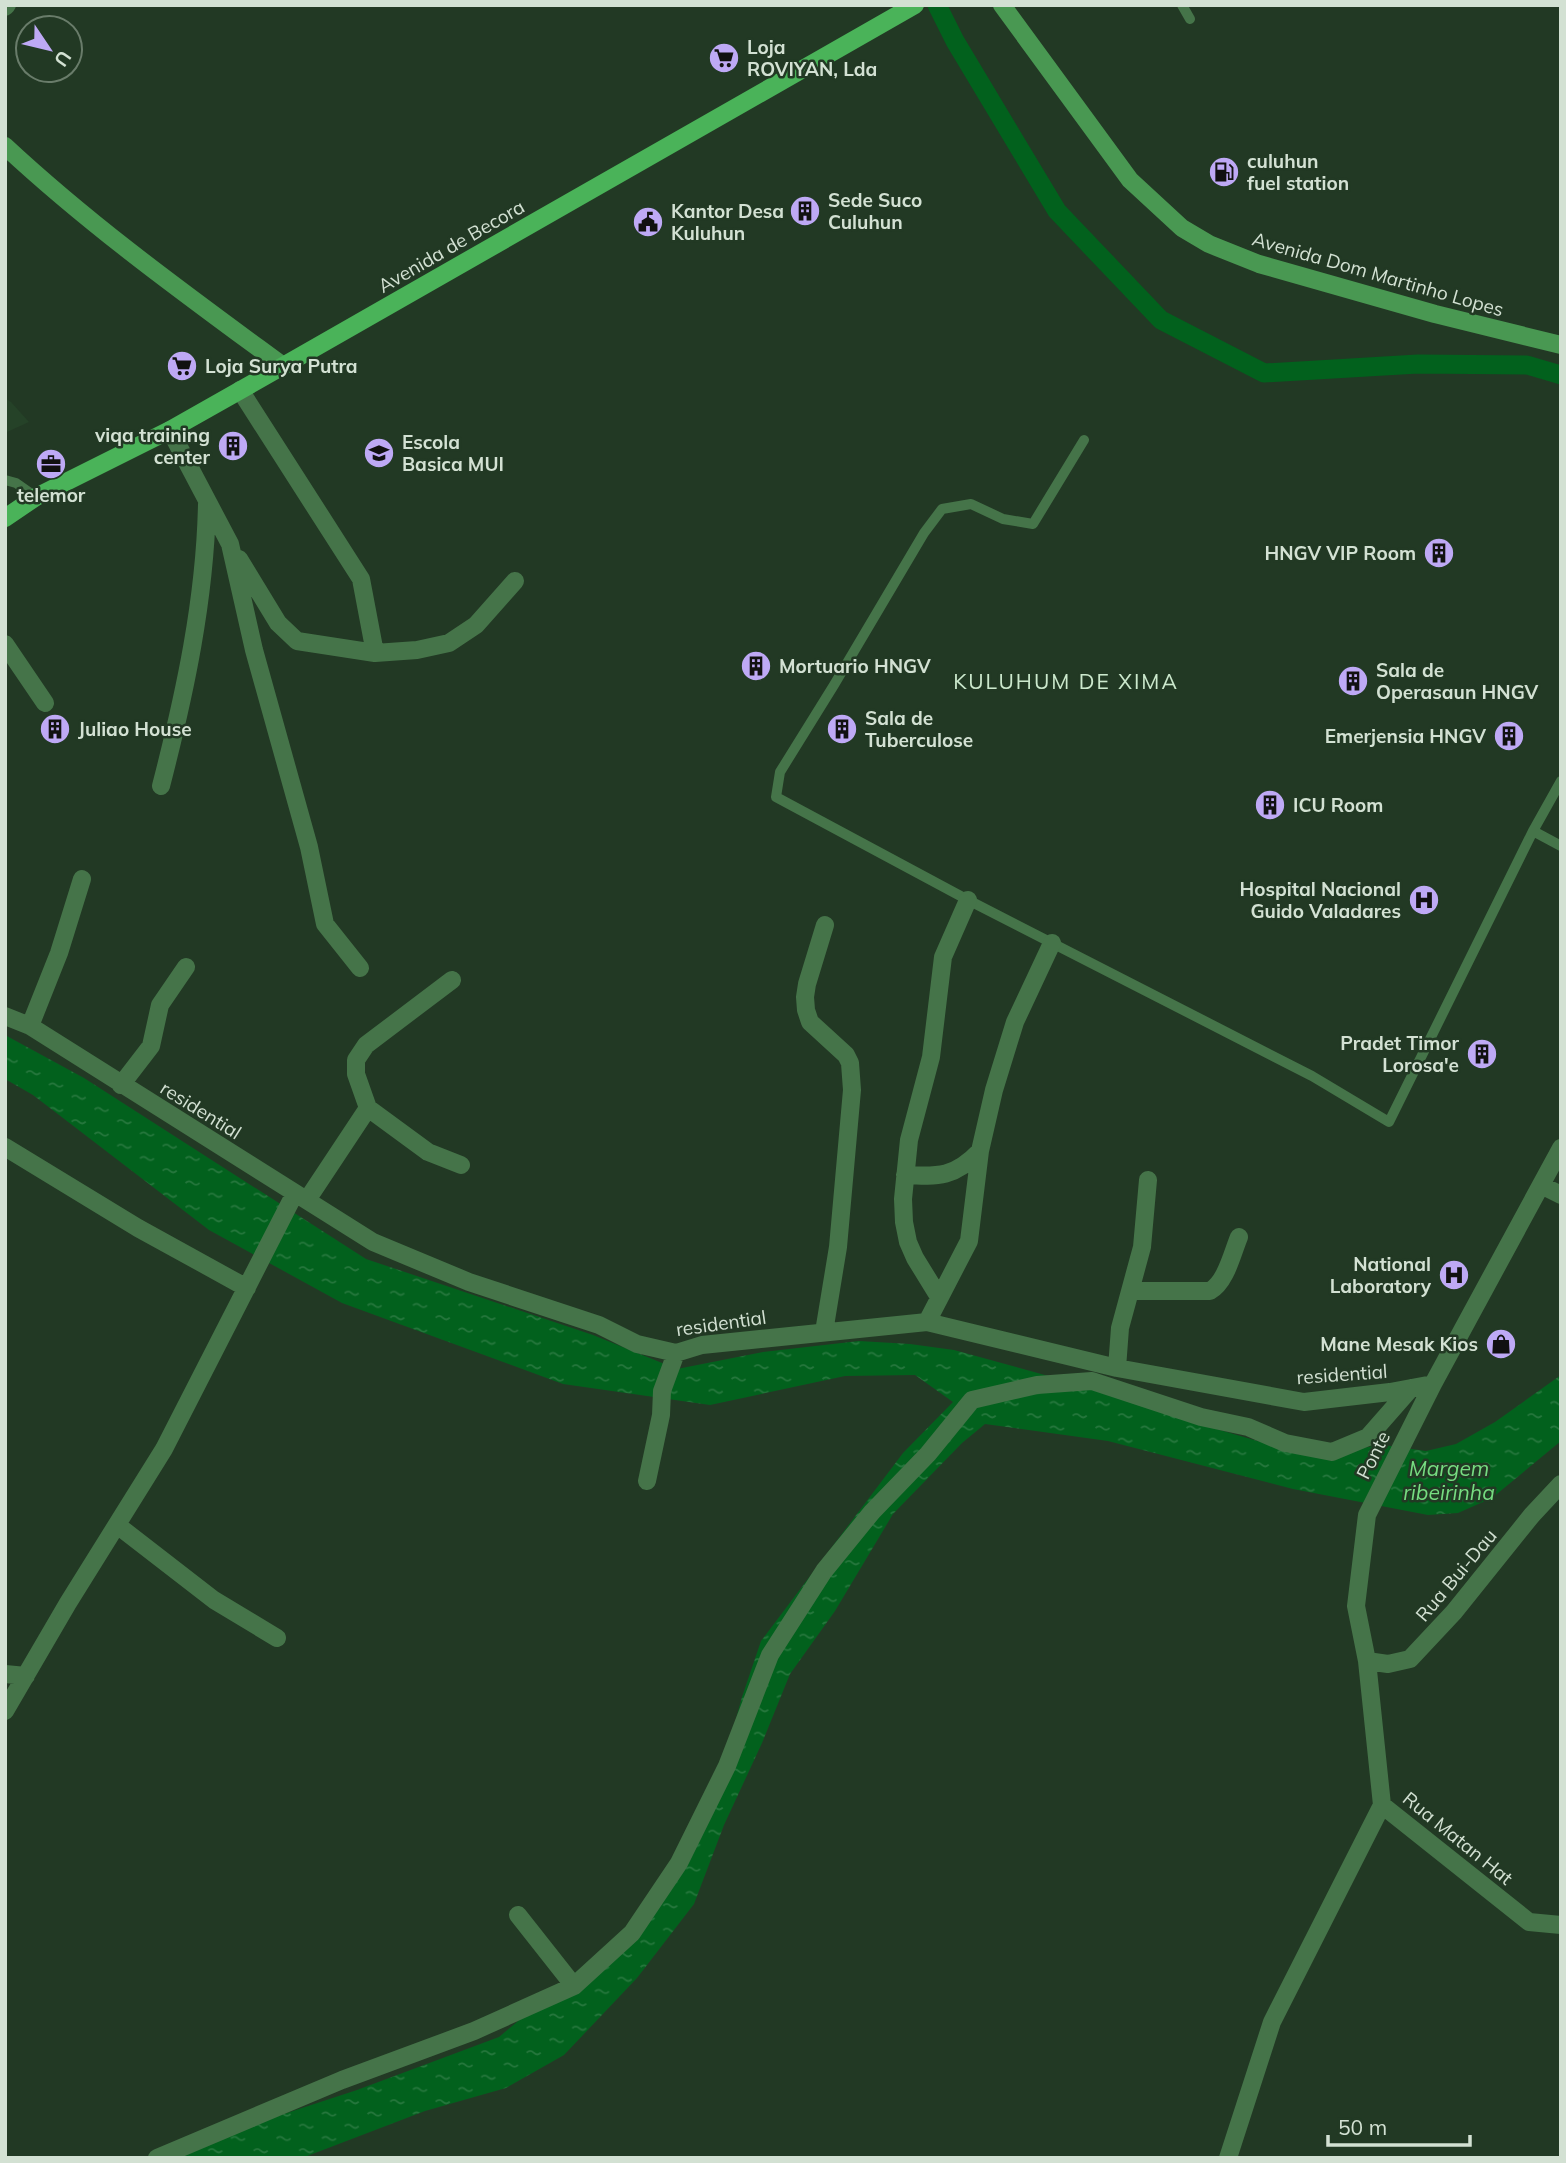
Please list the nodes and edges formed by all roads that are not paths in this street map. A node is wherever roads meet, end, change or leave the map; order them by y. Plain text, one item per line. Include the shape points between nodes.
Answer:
1 (1002, 5) edge
2 (1182, 5) edge
3 (913, 6) edge
4 (1190, 19) dead end
5 (5, 146) edge
6 (1561, 345) edge
7 (283, 366) junction
8 (240, 390) junction
9 (170, 430) junction
10 (1084, 440) dead end
11 (5, 480) edge
12 (36, 497) junction
13 (207, 500) junction
14 (5, 517) edge
15 (230, 544) junction
16 (515, 581) dead end
17 (5, 644) edge
18 (375, 653) junction
19 (45, 703) dead end
20 (1561, 781) edge
21 (161, 786) dead end
22 (1533, 831) junction
23 (1561, 846) edge
24 (82, 879) dead end
25 (968, 900) junction
26 (825, 925) dead end
27 (1052, 943) junction
28 (186, 967) dead end
29 (360, 968) dead end
30 (452, 980) dead end
31 (5, 1016) edge
32 (30, 1026) junction
33 (121, 1085) junction
34 (368, 1108) junction
35 (5, 1147) edge
36 (1561, 1149) edge
37 (980, 1152) junction
38 (461, 1165) dead end
39 (905, 1175) junction
40 (1148, 1180) dead end
41 (1541, 1185) junction
42 (1561, 1195) edge
43 (297, 1199) junction
44 (1239, 1237) dead end
45 (247, 1288) junction
46 (1131, 1290) junction
47 (939, 1297) junction
48 (927, 1322) junction
49 (824, 1332) junction
50 (676, 1353) junction
51 (1117, 1368) junction
52 (1433, 1384) junction
53 (1412, 1388) junction
54 (647, 1482) dead end
55 (1561, 1484) edge
56 (117, 1525) junction
57 (277, 1638) dead end
58 (1367, 1661) junction
59 (5, 1674) edge
60 (26, 1676) junction
61 (5, 1710) edge
62 (1382, 1805) junction
63 (518, 1914) dead end
64 (1561, 1925) edge
65 (574, 1986) junction
66 (157, 2158) edge
67 (1228, 2158) edge

1 - 6 main road, Avenida Dom Martinho Lopes via 1130,180 1182,228 1259,264
2 - 4 lane
3 - 7 main road, Avenida de Becora
5 - 7 main road via 140,261
7 - 8 main road, Avenida de Becora
8 - 9 main road, Avenida de Becora
8 - 18 street via 361,579
9 - 12 main road, Avenida de Becora
9 - 13 street
10 - 25 lane via 1033,524 1003,519 971,504 942,509 780,772 776,797
11 - 12 lane
12 - 14 main road, Avenida de Becora
13 - 15 street
13 - 21 street via 199,617
15 - 18 street via 278,623 297,641
15 - 29 street via 254,650 309,847 324,924
16 - 18 street via 476,625 449,643
17 - 19 street
20 - 22 lane
22 - 23 lane
22 - 27 lane via 1390,1122 1312,1076
24 - 32 street
25 - 27 lane
25 - 39 street via 943,957 931,1057 909,1140
26 - 49 street via 807,984 806,1010 810,1022 846,1055 852,1090 838,1247
27 - 37 street via 1015,1022
28 - 33 street via 160,1005 151,1046
30 - 34 street via 360,1052 356,1074
31 - 32 street, residential
32 - 33 street, residential
33 - 43 street, residential
34 - 38 street via 428,1152
34 - 43 street
35 - 45 street
36 - 41 street, Ponte
37 - 39 street via 951,1173
37 - 47 street via 969,1241
39 - 47 street via 908,1242
40 - 46 street via 1142,1247
41 - 42 street
41 - 52 street, Ponte
43 - 45 street
43 - 50 street, residential via 373,1242 444,1272 598,1325 637,1344
44 - 46 street via 1221,1281 1210,1292
45 - 56 street via 164,1449
46 - 51 street via 1120,1328
47 - 48 street
48 - 49 street, residential
48 - 51 street, residential
49 - 50 street, residential
50 - 54 street via 662,1391
51 - 53 street, residential via 1304,1402
52 - 53 street, residential
52 - 58 street, Ponte via 1367,1515 1356,1606
53 - 65 street via 1368,1437 1332,1452 1285,1444 1248,1427 1201,1417 1092,1381 1037,1385 972,1399 824,1571 770,1655 727,1766 679,1864 632,1933
55 - 58 street, Rua Bui-Dau via 1410,1658 1388,1664
56 - 57 street via 214,1600
56 - 60 street
58 - 62 street, Rua Matan Hat
59 - 60 street
60 - 61 street
62 - 64 street, Rua Matan Hat via 1529,1922
62 - 67 street via 1272,2022
63 - 65 street
65 - 66 street

